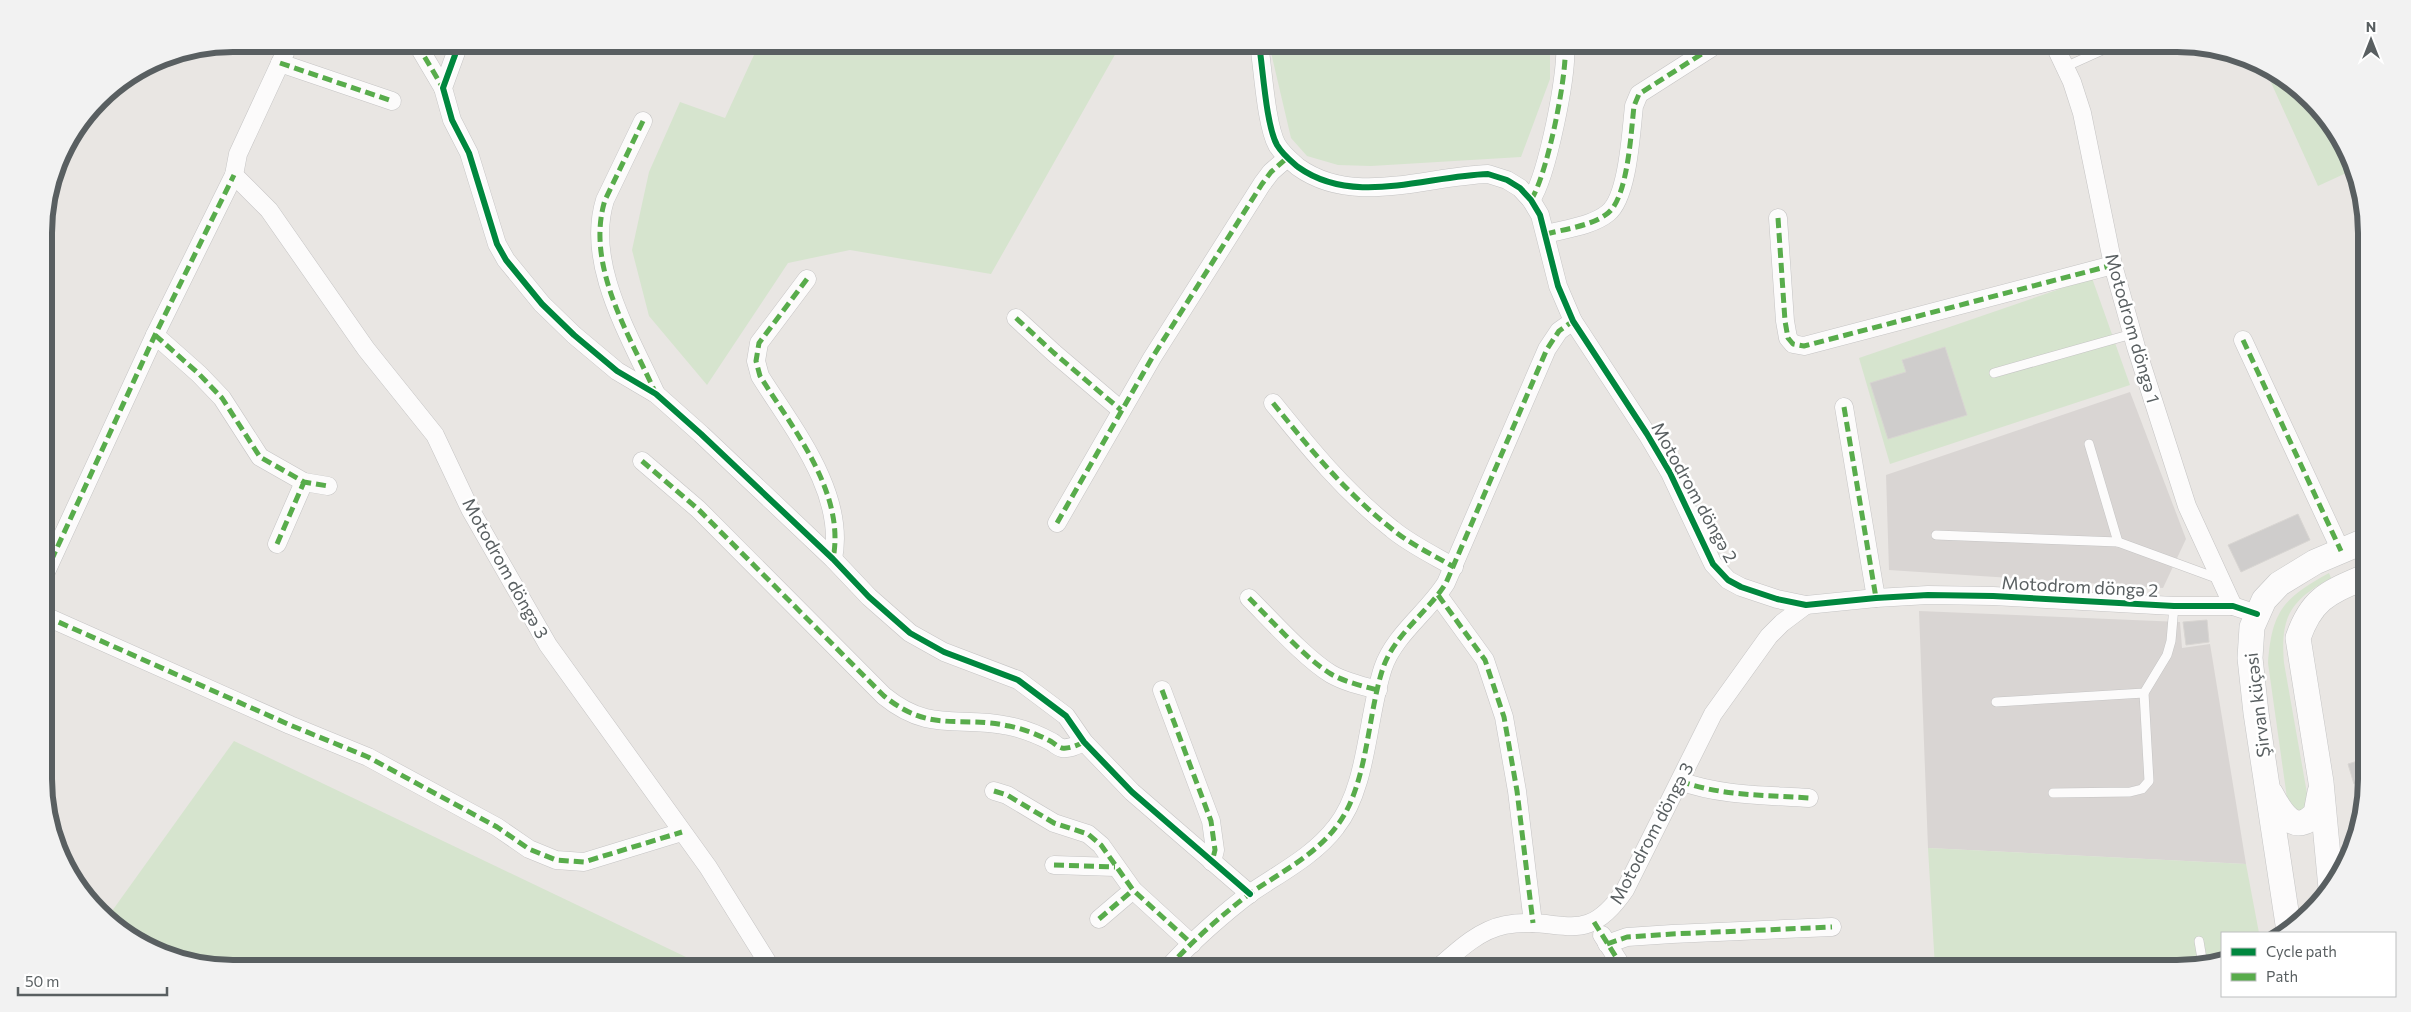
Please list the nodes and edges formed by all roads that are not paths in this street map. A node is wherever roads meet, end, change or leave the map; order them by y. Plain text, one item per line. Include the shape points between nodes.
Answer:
1 (285, 52) edge
2 (422, 52) edge
3 (456, 52) edge
4 (1260, 52) edge
5 (1565, 52) edge
6 (1704, 52) edge
7 (2058, 52) edge
8 (2098, 52) edge
9 (280, 63) junction
10 (2065, 67) junction
11 (443, 88) junction
12 (392, 101) dead end
13 (643, 121) dead end
14 (1287, 158) junction
15 (234, 175) junction
16 (1532, 200) junction
17 (1778, 218) dead end
18 (1546, 234) junction
19 (2113, 265) junction
20 (807, 279) dead end
21 (1016, 318) dead end
22 (1573, 321) junction
23 (2132, 334) junction
24 (155, 335) junction
25 (2243, 340) dead end
26 (1994, 373) dead end
27 (656, 394) junction
28 (1274, 403) dead end
29 (1844, 407) dead end
30 (1121, 410) junction
31 (2089, 444) dead end
32 (642, 461) dead end
33 (304, 482) junction
34 (328, 486) dead end
35 (1057, 523) dead end
36 (1936, 534) dead end
37 (2118, 542) junction
38 (276, 544) dead end
39 (2358, 544) edge
40 (2342, 551) junction
41 (52, 559) edge
42 (833, 559) junction
43 (1454, 567) junction
44 (2218, 579) junction
45 (2358, 580) edge
46 (1438, 596) junction
47 (1249, 598) dead end
48 (1876, 598) junction
49 (1806, 605) junction
50 (2174, 606) junction
51 (2233, 606) junction
52 (2257, 614) junction
53 (52, 619) edge
54 (1162, 690) dead end
55 (1378, 690) junction
56 (2144, 693) junction
57 (1996, 702) dead end
58 (1084, 742) junction
59 (1680, 781) junction
60 (2321, 782) junction
61 (2269, 790) junction
62 (994, 791) dead end
63 (2053, 793) dead end
64 (1809, 798) dead end
65 (682, 832) junction
66 (1212, 862) junction
67 (1054, 865) dead end
68 (1115, 867) junction
69 (2330, 876) edge
70 (1132, 890) junction
71 (1250, 894) junction
72 (1099, 919) dead end
73 (1594, 922) junction
74 (2288, 922) edge
75 (1533, 923) junction
76 (1832, 927) dead end
77 (2199, 941) dead end
78 (1192, 944) junction
79 (1607, 944) junction
80 (2202, 958) edge
81 (766, 960) edge
82 (1176, 960) edge
83 (1447, 960) edge
84 (1618, 960) edge

1 - 9 street
2 - 11 street
3 - 11 street
4 - 14 street, Motodrom döngə 2 via 1272,130
5 - 16 street via 1564,76 1541,183
6 - 18 street via 1639,94 1634,106 1620,192 1609,213 1596,220
7 - 10 street, Motodrom döngə 1
8 - 10 lane
9 - 12 street
9 - 15 street via 238,154
10 - 19 street, Motodrom döngə 1 via 2082,113
11 - 27 street via 497,244 506,260 542,304 574,335 616,371
13 - 27 street via 601,213 601,258 612,294
14 - 16 street, Motodrom döngə 2 via 1310,175 1360,188 1488,174 1507,180
14 - 30 street via 1262,184
15 - 24 street
15 - 65 street, Motodrom döngə 3 via 269,210 360,341 435,435 470,509 548,645
16 - 18 street, Motodrom döngə 2
17 - 19 street via 1788,338 1793,344 1804,346
18 - 22 street, Motodrom döngə 2 via 1558,286
19 - 23 street, Motodrom döngə 1
20 - 42 street via 759,343 756,361 760,376 820,475 835,522
21 - 30 street
22 - 43 street via 1559,331 1547,349
22 - 49 street, Motodrom döngə 2 via 1670,473 1719,571 1741,587
23 - 26 lane
23 - 44 street, Motodrom döngə 1 via 2187,506
24 - 33 street via 222,398 260,457
24 - 41 street
25 - 40 street
27 - 42 street
28 - 43 street via 1345,488 1393,530
29 - 48 street
30 - 35 street
31 - 37 lane
32 - 58 street via 704,515 896,706 914,716 941,722 1007,725 1060,748 1071,748
33 - 34 street
33 - 38 street
36 - 37 lane
37 - 44 lane
39 - 40 main road, Şirvan küçəsi
40 - 52 main road, Şirvan küçəsi via 2296,572 2279,584 2264,600
42 - 58 street via 869,597 910,632 944,652 1018,680 1066,716
43 - 46 street
44 - 51 street, Motodrom döngə 1
45 - 60 main road via 2318,601 2305,619 2298,638
46 - 55 street via 1394,646 1383,667
46 - 75 street via 1485,660 1504,717
47 - 55 street via 1330,674
48 - 49 street, Motodrom döngə 2
48 - 50 street, Motodrom döngə 2 via 1993,596
49 - 59 street, Motodrom döngə 3 via 1769,636 1713,714
50 - 51 street, Motodrom döngə 2
50 - 56 lane via 2167,655
51 - 52 street, Motodrom döngə 2
52 - 61 main road, Şirvan küçəsi via 2252,627 2250,658
53 - 65 street via 368,757 529,849 556,860 584,862
54 - 66 street via 1211,821 1215,850
55 - 71 street via 1358,780 1337,826 1312,850
56 - 57 lane
56 - 63 lane via 2149,782 2142,789 2130,792
58 - 66 street via 1132,792
59 - 64 street via 1720,792
59 - 73 street, Motodrom döngə 3 via 1625,890 1613,908
60 - 61 main road via 2316,813 2304,822 2287,819
60 - 69 main road
61 - 74 main road, Şirvan küçəsi
62 - 68 street via 1007,795 1054,824 1088,834 1101,845
65 - 81 street, Motodrom döngə 3 via 708,866
66 - 71 street
67 - 68 street
68 - 70 street
70 - 72 street
70 - 78 street
71 - 78 street
73 - 75 street, Motodrom döngə 3 via 1571,927
73 - 79 street
75 - 83 street, Motodrom döngə 3 via 1490,930
76 - 79 street via 1663,934 1627,937
77 - 80 lane
78 - 82 street
79 - 84 street

